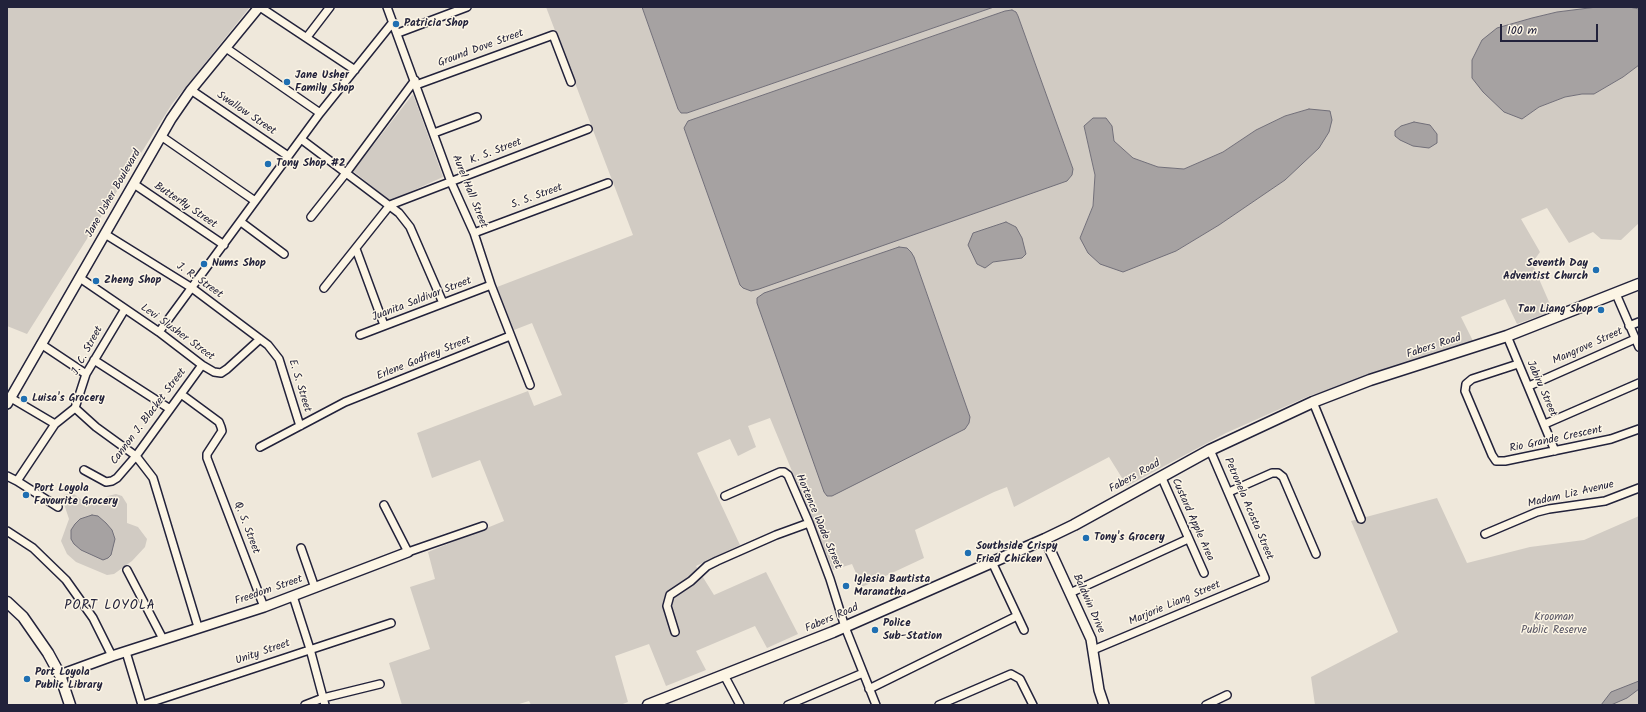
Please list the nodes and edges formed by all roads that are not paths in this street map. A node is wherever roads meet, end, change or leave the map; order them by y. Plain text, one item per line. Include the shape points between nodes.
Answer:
1 (260, 7) edge
2 (330, 7) edge
3 (387, 7) edge
4 (467, 7) edge
5 (393, 22) junction
6 (398, 33) junction
7 (307, 38) junction
8 (226, 48) junction
9 (355, 70) junction
10 (416, 82) junction
11 (571, 82) dead end
12 (191, 90) junction
13 (320, 113) junction
14 (477, 117) dead end
15 (588, 129) dead end
16 (434, 133) junction
17 (161, 136) junction
18 (301, 139) junction
19 (288, 156) junction
20 (346, 173) junction
21 (451, 182) junction
22 (608, 183) dead end
23 (134, 184) junction
24 (255, 201) junction
25 (390, 206) junction
26 (311, 217) dead end
27 (241, 222) junction
28 (474, 233) junction
29 (105, 234) junction
30 (224, 245) junction
31 (356, 249) junction
32 (284, 254) dead end
33 (80, 278) junction
34 (1639, 284) edge
35 (492, 285) junction
36 (192, 288) junction
37 (324, 288) dead end
38 (1616, 294) junction
39 (443, 303) junction
40 (124, 309) junction
41 (1639, 322) edge
42 (384, 325) junction
43 (1630, 326) junction
44 (159, 332) junction
45 (360, 335) dead end
46 (510, 336) junction
47 (1507, 336) junction
48 (260, 339) junction
49 (1635, 339) junction
50 (41, 344) junction
51 (1639, 348) edge
52 (275, 354) joint
53 (94, 360) junction
54 (1518, 364) junction
55 (202, 365) junction
56 (86, 374) junction
57 (1639, 383) edge
58 (530, 385) dead end
59 (1528, 386) junction
60 (181, 394) junction
61 (9, 401) edge
62 (1313, 402) junction
63 (75, 408) junction
64 (170, 409) junction
65 (55, 424) junction
66 (1545, 424) junction
67 (300, 426) junction
68 (1639, 429) edge
69 (260, 447) dead end
70 (1210, 450) junction
71 (1555, 451) junction
72 (136, 456) junction
73 (84, 470) dead end
74 (7, 476) edge
75 (1161, 476) junction
76 (17, 480) junction
77 (1639, 488) edge
78 (1229, 492) junction
79 (725, 496) dead end
80 (384, 505) dead end
81 (58, 507) dead end
82 (1361, 520) dead end
83 (809, 523) junction
84 (483, 526) dead end
85 (7, 531) edge
86 (1485, 534) dead end
87 (1045, 539) junction
88 (1188, 539) junction
89 (301, 548) dead end
90 (408, 552) junction
91 (1316, 554) dead end
92 (992, 562) junction
93 (126, 570) dead end
94 (1204, 573) dead end
95 (1266, 578) joint
96 (315, 588) junction
97 (1070, 593) junction
98 (292, 596) junction
99 (7, 602) edge
100 (264, 607) junction
101 (1017, 616) junction
102 (391, 623) dead end
103 (845, 627) junction
104 (198, 628) junction
105 (1024, 630) dead end
106 (675, 632) dead end
107 (163, 639) junction
108 (310, 649) junction
109 (1094, 650) junction
110 (126, 652) junction
111 (112, 656) junction
112 (863, 672) junction
113 (60, 675) junction
114 (724, 675) junction
115 (380, 684) dead end
116 (869, 688) junction
117 (1227, 695) dead end
118 (324, 702) edge
119 (70, 705) edge
120 (143, 705) edge
121 (305, 705) edge
122 (648, 705) edge
123 (740, 705) edge
124 (788, 705) edge
125 (876, 705) edge
126 (939, 705) edge
127 (1033, 705) edge
128 (1104, 705) edge
129 (1206, 705) edge

1 - 7 street
1 - 8 street, Jane Usher Boulevard
2 - 7 street
3 - 5 street, Aurel Hall Street
4 - 6 street
5 - 6 street, Aurel Hall Street
5 - 9 street
6 - 10 street, Aurel Hall Street
7 - 9 street
8 - 12 street, Jane Usher Boulevard
8 - 13 street
9 - 13 street
10 - 11 street, Ground Dove Street via 553,34
10 - 16 street, Aurel Hall Street
10 - 20 street
12 - 17 street, Jane Usher Boulevard
12 - 19 street, Swallow Street
13 - 18 street
14 - 16 street
15 - 21 street, K. S. Street
16 - 21 street, Aurel Hall Street
17 - 23 street, Jane Usher Boulevard
17 - 24 street
18 - 19 street
18 - 20 street
19 - 24 street
20 - 25 street
20 - 26 street
21 - 25 street, K. S. Street
21 - 28 street, Aurel Hall Street
22 - 28 street, S. S. Street
23 - 29 street, Jane Usher Boulevard
23 - 30 street, Butterfly Street
24 - 27 street
25 - 31 street
25 - 39 street via 400,213 410,227
27 - 30 street
27 - 32 street
28 - 35 street, Aurel Hall Street
29 - 33 street, Jane Usher Boulevard
29 - 36 street, J. R. Street
30 - 36 street
31 - 37 street
31 - 42 street
33 - 40 street, Levi Slusher Street
33 - 50 street, Jane Usher Boulevard
34 - 38 main road, Fabers Road
35 - 39 street, Juanita Saldivar Street
35 - 46 street, Aurel Hall Street
36 - 44 street
36 - 48 street, J. R. Street
38 - 43 street
38 - 47 main road, Fabers Road
39 - 42 street, Juanita Saldivar Street
40 - 44 street, Levi Slusher Street
40 - 53 street, J. C. Street
41 - 43 street
42 - 45 street, Juanita Saldivar Street
43 - 49 street
44 - 55 street, Levi Slusher Street
46 - 58 street, Aurel Hall Street
46 - 67 street, Erlene Godfrey Street via 345,402
47 - 54 street, Jabiru Street
47 - 62 main road, Fabers Road via 1370,380
48 - 52 street, J. R. Street
48 - 55 street, Levi Slusher Street via 221,373
49 - 51 street
49 - 59 street, Mangrove Street
50 - 56 street
50 - 61 street, Jane Usher Boulevard
52 - 67 street, E. S. Street
53 - 56 street, J. C. Street
53 - 64 street
54 - 59 street, Jabiru Street
54 - 71 street, Rio Grande Crescent via 1472,379 1466,384 1465,391 1492,455 1500,462
55 - 60 street, Cannon J. Blacket Street
56 - 63 street, J. C. Street
57 - 66 street
59 - 66 street, Jabiru Street
60 - 64 street, Cannon J. Blacket Street
60 - 100 street, Q. S. Street via 219,422 222,431 207,458
61 - 65 street
62 - 70 main road, Fabers Road
62 - 82 street
63 - 65 street
63 - 72 street
64 - 72 street, Cannon J. Blacket Street
65 - 76 street
66 - 71 street, Jabiru Street
67 - 69 street, Erlene Godfrey Street
68 - 71 street, Rio Grande Crescent via 1611,439
70 - 75 main road, Fabers Road
70 - 78 street, Petronela Acosta Street
72 - 73 street, Cannon J. Blacket Street via 112,482 106,482
72 - 104 street via 154,478
74 - 76 street
75 - 87 main road, Fabers Road
75 - 88 street, Custard Apple Area
76 - 81 street
77 - 86 street, Madam Liz Avenue via 1605,501 1537,512
78 - 91 street via 1272,473 1278,473 1283,477
78 - 95 street, Petronela Acosta Street
79 - 83 street, Hortence Wade Street via 784,472 790,479
80 - 90 street
83 - 103 street, Hortence Wade Street
83 - 106 street via 712,563 691,581 670,594 667,606
84 - 90 street, Freedom Street
85 - 111 street via 44,558 71,586 93,618
87 - 92 main road, Fabers Road
87 - 97 street, Baldwin Drive
88 - 94 street, Custard Apple Area
88 - 97 street
89 - 96 street
90 - 96 street, Freedom Street
92 - 101 street
92 - 103 main road, Fabers Road
93 - 107 street
95 - 109 street, Marjorie Liang Street
96 - 98 street, Freedom Street
97 - 109 street, Baldwin Drive
98 - 100 street, Freedom Street
98 - 108 street
99 - 113 main road via 35,633
100 - 104 street, Freedom Street
101 - 105 street
101 - 116 street
102 - 108 street, Unity Street
103 - 112 street, Hortence Wade Street
103 - 114 main road, Fabers Road
104 - 107 street, Freedom Street
107 - 110 street, Freedom Street
108 - 118 street
108 - 120 street, Unity Street
109 - 128 street, Baldwin Drive via 1099,690
110 - 111 street, Freedom Street
110 - 120 street
111 - 113 street, Freedom Street
112 - 116 street, Hortence Wade Street
112 - 124 street
113 - 119 main road
114 - 122 main road, Fabers Road
114 - 123 street
115 - 118 street
116 - 125 street, Hortence Wade Street
117 - 129 street
118 - 121 street
126 - 127 street via 1011,674 1020,679

